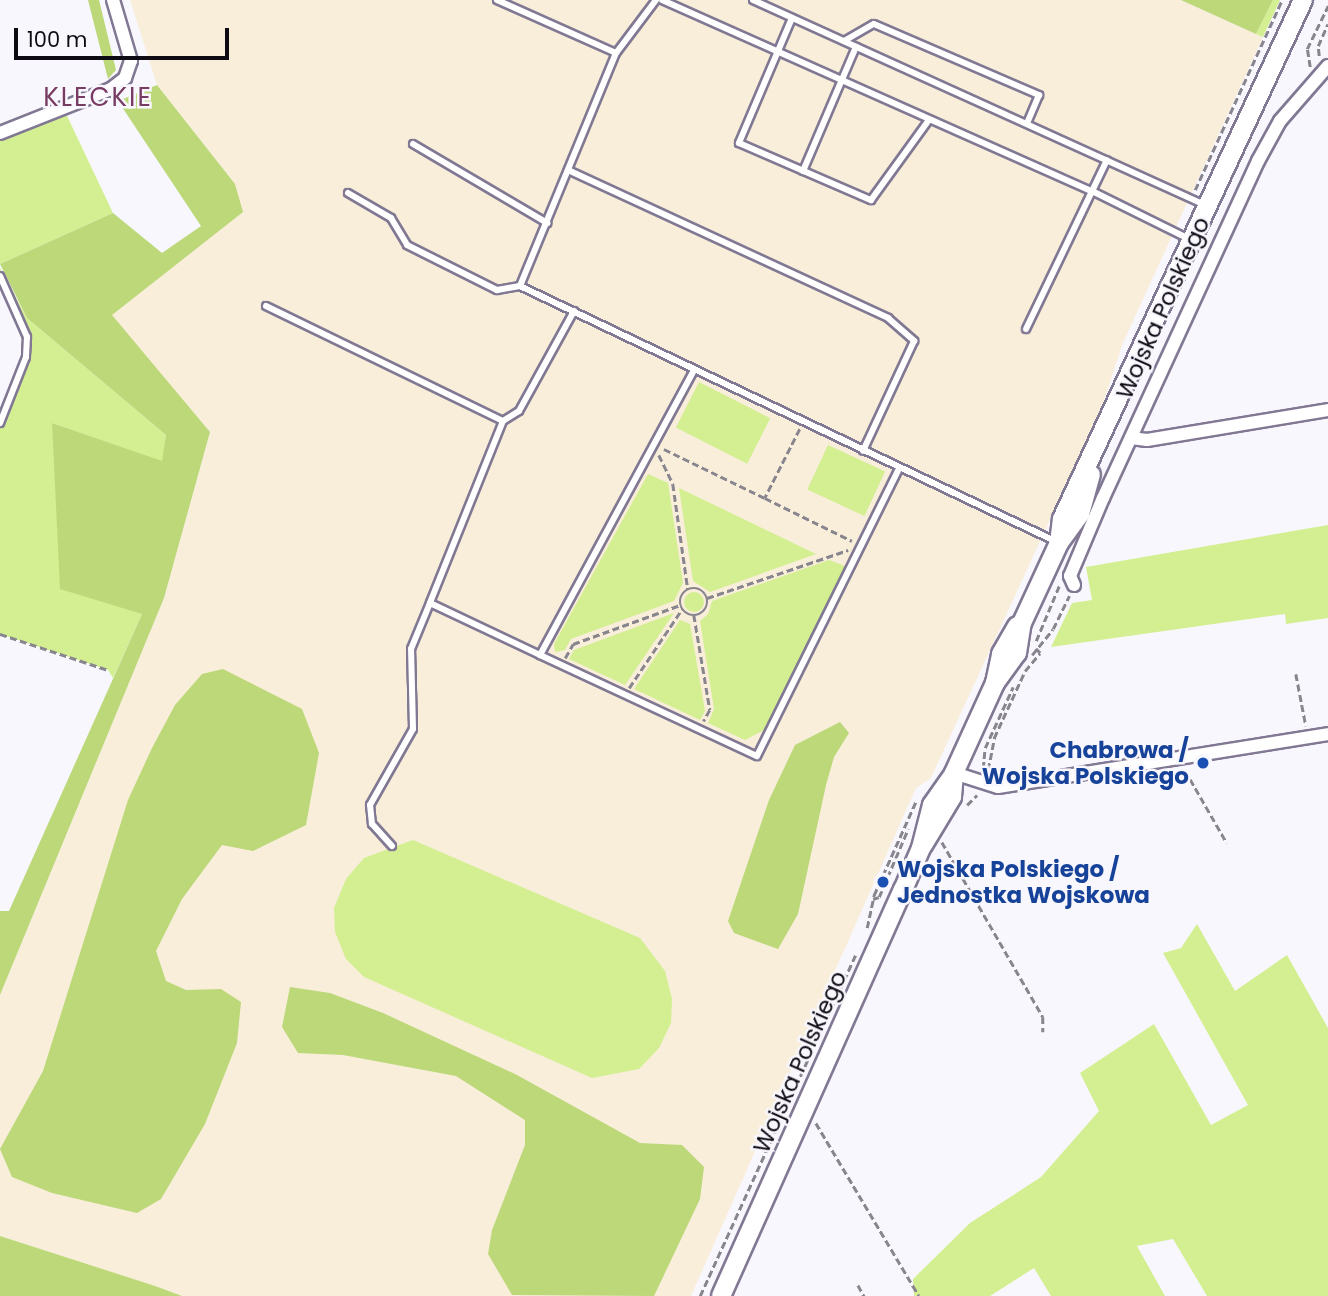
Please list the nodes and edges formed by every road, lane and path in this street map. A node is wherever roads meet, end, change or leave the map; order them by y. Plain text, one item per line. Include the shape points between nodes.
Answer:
1 (113, 0) edge
2 (497, 0) edge
3 (656, 0) edge
4 (662, 0) edge
5 (753, 0) edge
6 (1303, 0) edge
7 (1328, 6) edge
8 (792, 18) junction
9 (1328, 24) edge
10 (844, 41) junction
11 (856, 47) junction
12 (777, 52) junction
13 (617, 53) junction
14 (1325, 63) edge
15 (1317, 76) junction
16 (841, 81) junction
17 (929, 120) junction
18 (1027, 124) junction
19 (0, 133) edge
20 (413, 144) dead end
21 (1107, 160) junction
22 (568, 170) junction
23 (803, 171) junction
24 (1092, 191) junction
25 (348, 193) dead end
26 (1209, 206) junction
27 (547, 223) junction
28 (1193, 240) junction
29 (0, 276) edge
30 (520, 286) junction
31 (266, 306) dead end
32 (574, 311) junction
33 (1026, 329) dead end
34 (694, 370) junction
35 (1328, 410) edge
36 (503, 421) junction
37 (804, 422) junction
38 (0, 423) edge
39 (1131, 438) junction
40 (654, 444) junction
41 (863, 451) junction
42 (899, 469) junction
43 (765, 498) junction
44 (1059, 543) junction
45 (861, 546) junction
46 (1074, 585) dead end
47 (688, 589) junction
48 (707, 598) junction
49 (430, 603) junction
50 (681, 607) junction
51 (694, 615) junction
52 (0, 634) edge
53 (540, 655) junction
54 (561, 665) junction
55 (108, 670) dead end
56 (1296, 674) dead end
57 (626, 695) junction
58 (700, 729) junction
59 (1328, 734) edge
60 (1308, 737) junction
61 (1178, 758) junction
62 (954, 773) junction
63 (923, 799) dead end
64 (941, 839) dead end
65 (1227, 843) dead end
66 (392, 846) dead end
67 (862, 938) dead end
68 (857, 950) dead end
69 (1043, 1032) dead end
70 (804, 1112) junction
71 (858, 1285) dead end
72 (700, 1296) edge
73 (720, 1296) edge
74 (864, 1296) edge
75 (919, 1296) edge

1 - 19 street via 131,61 125,78 111,89
2 - 13 lane
3 - 13 lane
4 - 12 lane
5 - 8 lane
6 - 26 main road, Wojska Polskiego
7 - 15 path via 1306,56
8 - 10 lane
8 - 12 lane
9 - 14 path via 1318,46
10 - 11 lane
10 - 18 lane via 874,24 1039,95
11 - 16 lane
11 - 18 lane
12 - 16 lane
12 - 23 lane via 738,143
13 - 22 lane
14 - 15 street, Wojska Polskiego
15 - 39 street, Wojska Polskiego via 1270,136
16 - 17 lane
16 - 23 lane
17 - 23 lane via 871,200
17 - 24 lane
18 - 21 lane
20 - 27 lane
21 - 24 lane
21 - 26 lane
22 - 27 lane
22 - 41 lane via 888,318 914,341
24 - 28 lane
24 - 33 lane
25 - 30 lane via 391,218 407,245 497,290
26 - 28 main road, Wojska Polskiego
27 - 30 lane
28 - 44 main road, Wojska Polskiego via 1062,519
29 - 38 lane via 27,337 26,357
30 - 32 lane
31 - 36 lane
32 - 34 lane
32 - 36 lane via 519,411
34 - 37 lane
34 - 40 lane
35 - 39 street via 1147,440
36 - 49 lane
37 - 41 lane
37 - 43 path
39 - 46 street, Wojska Polskiego via 1070,576
40 - 43 path
40 - 47 path via 673,484
40 - 53 lane
41 - 42 lane
42 - 44 lane
42 - 45 lane
43 - 45 path
44 - 62 main road, Wojska Polskiego via 1001,654 995,683
45 - 48 path
45 - 58 lane via 757,756
47 - 48 path via 700,589
47 - 50 path
48 - 51 path via 706,608
49 - 53 lane
49 - 66 lane via 411,649 413,729 370,805 372,824
50 - 51 path
50 - 54 path via 573,644
50 - 57 path
51 - 58 path via 710,710
52 - 55 path
53 - 54 lane
54 - 57 lane
56 - 60 path
57 - 58 lane
59 - 60 street
60 - 61 street
61 - 62 street via 998,787
61 - 65 path
62 - 70 main road, Wojska Polskiego via 932,805 921,848
63 - 67 path via 879,897 873,899
64 - 69 path via 1043,1017
68 - 72 path
70 - 73 main road, Wojska Polskiego
70 - 75 path via 814,1119
71 - 74 path

